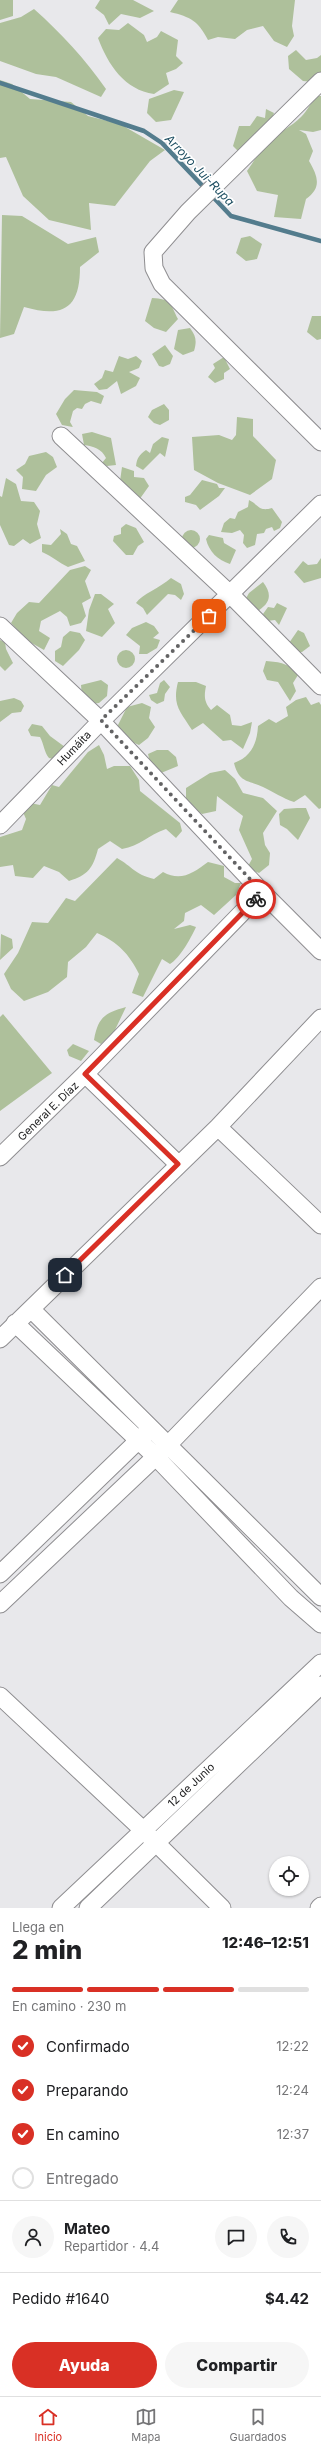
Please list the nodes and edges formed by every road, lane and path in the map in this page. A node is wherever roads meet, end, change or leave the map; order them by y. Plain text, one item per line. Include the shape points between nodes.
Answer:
1 (321, 81) edge
2 (61, 436) dead end
3 (321, 442) edge
4 (321, 504) edge
5 (231, 595) junction
6 (0, 626) edge
7 (321, 686) edge
8 (101, 720) junction
9 (0, 825) edge
10 (262, 892) junction
11 (321, 951) edge
12 (321, 1018) edge
13 (85, 1074) junction
14 (218, 1127) junction
15 (0, 1157) edge
16 (178, 1164) junction
17 (321, 1225) edge
18 (321, 1287) edge
19 (31, 1309) junction
20 (15, 1323) junction
21 (0, 1339) edge
22 (144, 1434) junction
23 (162, 1451) junction
24 (0, 1574) edge
25 (321, 1597) edge
26 (0, 1604) edge
27 (321, 1624) edge
28 (321, 1663) edge
29 (321, 1685) edge
30 (0, 1696) edge
31 (143, 1830) junction
32 (156, 1844) junction
33 (61, 1908) edge
34 (88, 1908) edge
35 (222, 1908) edge

1 - 3 street via 188,212 153,252 154,268 162,284
2 - 5 street
4 - 5 street, Humáita
5 - 7 street
5 - 8 street, Humáita
6 - 8 street
8 - 9 street, Humáita
8 - 10 street
10 - 11 street
10 - 13 street, General E. Díaz
12 - 14 street
13 - 15 street, General E. Díaz
13 - 16 street
14 - 16 street
14 - 17 street
16 - 19 street
18 - 23 street
19 - 20 street
19 - 22 street
20 - 21 street
20 - 22 street
22 - 23 street
22 - 24 street
23 - 25 street
23 - 26 street
23 - 27 street via 291,1598
28 - 31 street, 12 de Junio
29 - 32 street, 12 de Junio
30 - 31 street
31 - 32 street
31 - 33 street, 12 de Junio
32 - 34 street, 12 de Junio
32 - 35 street

